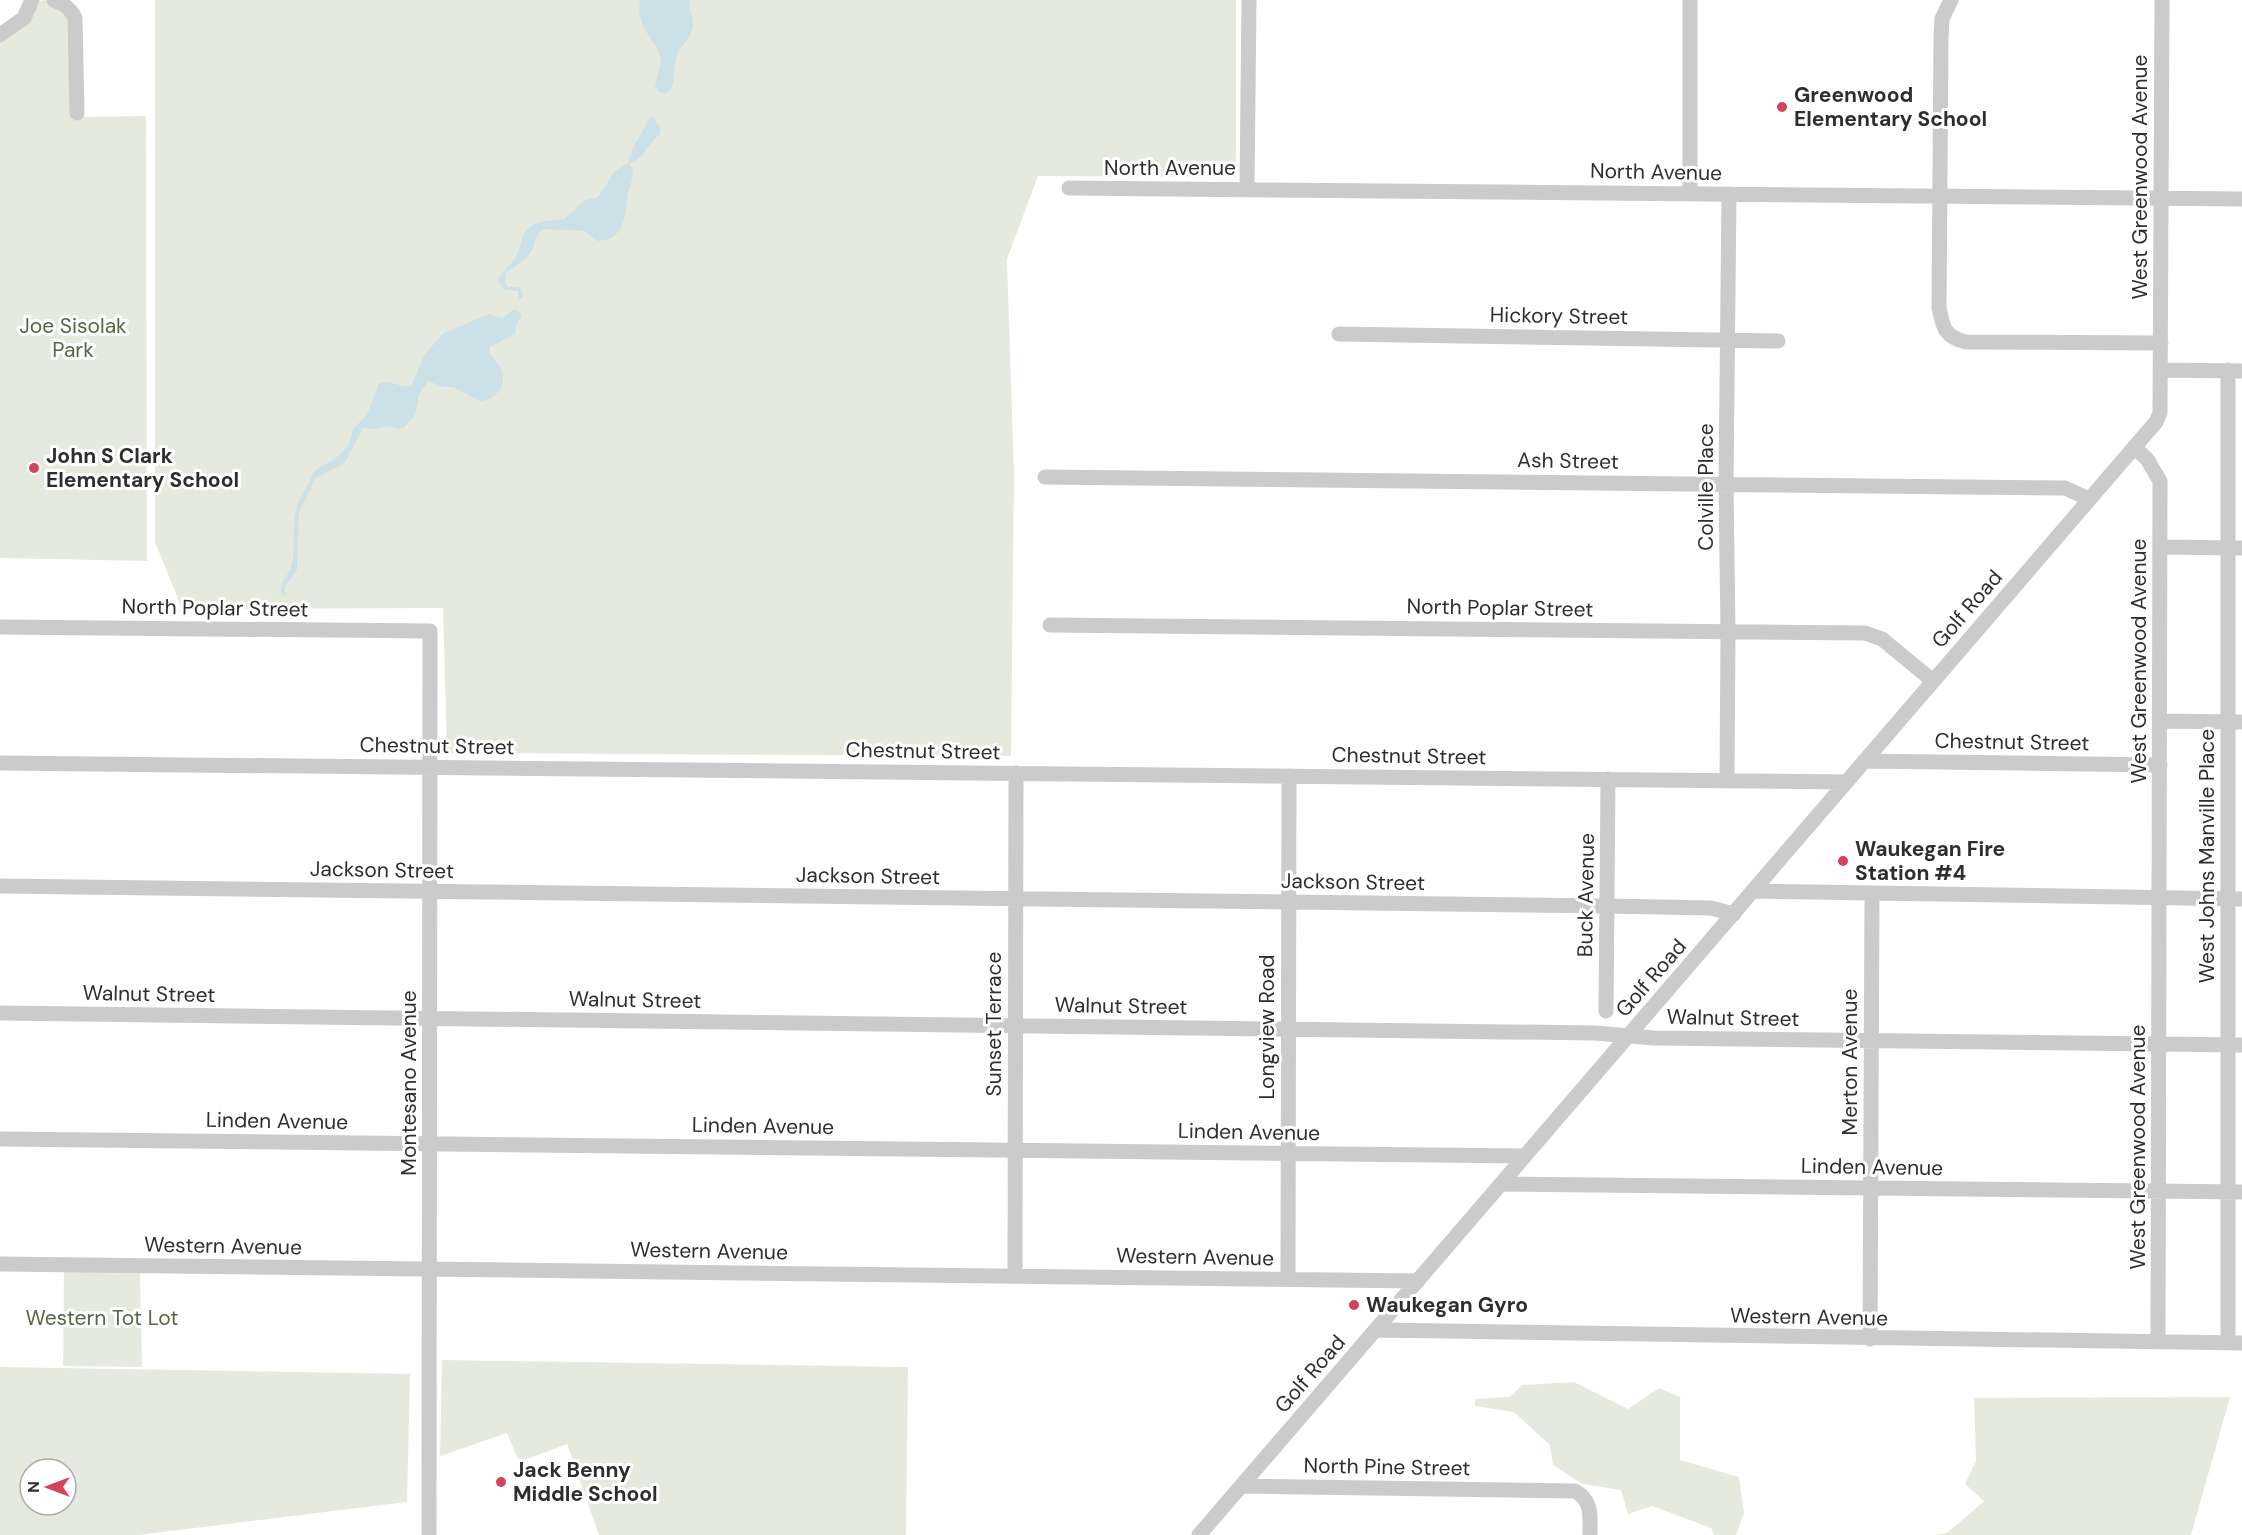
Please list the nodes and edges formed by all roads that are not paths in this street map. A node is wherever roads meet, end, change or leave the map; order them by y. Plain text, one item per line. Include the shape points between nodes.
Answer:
1 (32, 0) edge
2 (54, 0) edge
3 (1249, 0) edge
4 (1690, 0) edge
5 (1951, 0) edge
6 (2162, 0) edge
7 (0, 35) edge
8 (77, 113) dead end
9 (1070, 188) dead end
10 (1247, 189) junction
11 (1689, 193) junction
12 (1729, 194) junction
13 (1940, 197) junction
14 (2161, 199) junction
15 (2242, 199) edge
16 (1339, 334) dead end
17 (1728, 339) junction
18 (1778, 341) dead end
19 (2161, 343) junction
20 (2160, 370) junction
21 (2235, 371) edge
22 (2134, 447) junction
23 (1045, 477) dead end
24 (1726, 484) junction
25 (2089, 499) junction
26 (2160, 547) junction
27 (2235, 548) edge
28 (1050, 625) dead end
29 (0, 627) edge
30 (429, 632) joint
31 (1728, 632) junction
32 (1933, 681) junction
33 (2160, 721) junction
34 (2235, 722) edge
35 (1864, 761) junction
36 (0, 763) edge
37 (2160, 765) junction
38 (430, 767) junction
39 (1016, 773) junction
40 (1288, 776) junction
41 (1608, 779) junction
42 (1726, 780) junction
43 (1846, 782) junction
44 (0, 886) edge
45 (430, 891) junction
46 (1753, 891) junction
47 (1872, 894) junction
48 (2159, 898) junction
49 (1016, 899) junction
50 (2235, 899) edge
51 (1288, 902) junction
52 (1607, 906) junction
53 (1734, 914) junction
54 (1606, 1011) dead end
55 (0, 1013) edge
56 (430, 1018) junction
57 (1016, 1026) junction
58 (1288, 1029) junction
59 (1629, 1036) junction
60 (1871, 1041) junction
61 (2159, 1044) junction
62 (2235, 1045) edge
63 (0, 1139) edge
64 (429, 1144) junction
65 (1015, 1150) junction
66 (1288, 1153) junction
67 (1525, 1156) junction
68 (1501, 1184) junction
69 (1870, 1188) junction
70 (2159, 1191) junction
71 (2235, 1192) edge
72 (0, 1264) edge
73 (429, 1269) junction
74 (1015, 1276) junction
75 (1288, 1279) junction
76 (1418, 1281) junction
77 (1376, 1330) junction
78 (1870, 1339) junction
79 (2158, 1342) junction
80 (2235, 1343) edge
81 (1242, 1486) junction
82 (429, 1535) edge
83 (1199, 1535) edge
84 (1590, 1535) edge

1 - 7 street via 24,18
2 - 8 street via 72,10 75,18
3 - 10 street
4 - 11 street
5 - 13 street via 1942,19
6 - 14 street, West Greenwood Avenue
9 - 10 street, North Avenue
10 - 11 street, North Avenue
11 - 12 street, North Avenue
12 - 13 street, North Avenue
12 - 17 street, Colville Place
13 - 14 street, North Avenue
13 - 19 street via 1939,308 1942,326 1955,340
14 - 15 street, North Avenue
14 - 19 street, West Greenwood Avenue
16 - 17 street, Hickory Street
17 - 18 street, Hickory Street
17 - 24 street, Colville Place
19 - 20 street, West Greenwood Avenue
20 - 21 street
20 - 22 street, West Greenwood Avenue via 2160,413
21 - 27 street, West Johns Manville Place
22 - 25 street, Golf Road
22 - 26 street, West Greenwood Avenue via 2154,468 2160,481
23 - 24 street, Ash Street
24 - 25 street, Ash Street via 2065,488
24 - 31 street, Colville Place
25 - 32 street, Golf Road
26 - 27 street
26 - 33 street, West Greenwood Avenue
27 - 34 street, West Johns Manville Place
28 - 31 street, North Poplar Street
29 - 30 street, North Poplar Street
30 - 38 street, Montesano Avenue
31 - 32 street, North Poplar Street via 1865,633 1882,639
31 - 42 street, Colville Place
32 - 35 street, Golf Road
33 - 34 street
33 - 37 street, West Greenwood Avenue
34 - 50 street, West Johns Manville Place
35 - 37 street, Chestnut Street
35 - 43 street, Golf Road
36 - 38 street, Chestnut Street
37 - 48 street, West Greenwood Avenue
38 - 39 street, Chestnut Street
38 - 45 street, Montesano Avenue
39 - 40 street, Chestnut Street
39 - 49 street, Sunset Terrace
40 - 41 street, Chestnut Street
40 - 51 street, Longview Road
41 - 42 street, Chestnut Street
41 - 52 street, Buck Avenue
42 - 43 street, Chestnut Street
43 - 46 street, Golf Road
44 - 45 street, Jackson Street
45 - 49 street, Jackson Street
45 - 56 street, Montesano Avenue
46 - 47 street
46 - 53 street, Golf Road
47 - 48 street
47 - 60 street, Merton Avenue
48 - 50 street
48 - 61 street, West Greenwood Avenue
49 - 51 street, Jackson Street
49 - 57 street, Sunset Terrace
50 - 62 street, West Johns Manville Place
51 - 52 street, Jackson Street
51 - 58 street, Longview Road
52 - 53 street, Jackson Street via 1711,908
52 - 54 street, Buck Avenue
53 - 59 street, Golf Road
55 - 56 street, Walnut Street
56 - 57 street, Walnut Street
56 - 64 street, Montesano Avenue
57 - 58 street, Walnut Street
57 - 65 street, Sunset Terrace
58 - 59 street, Walnut Street
58 - 66 street, Longview Road
59 - 60 street, Walnut Street
59 - 67 street, Golf Road
60 - 61 street, Walnut Street
60 - 69 street, Merton Avenue
61 - 62 street, Walnut Street
61 - 70 street, West Greenwood Avenue
62 - 71 street, West Johns Manville Place
63 - 64 street, Linden Avenue
64 - 65 street, Linden Avenue
64 - 73 street, Montesano Avenue
65 - 66 street, Linden Avenue
65 - 74 street, Sunset Terrace
66 - 67 street, Linden Avenue
66 - 75 street, Longview Road
67 - 68 street, Golf Road
68 - 69 street, Linden Avenue
68 - 76 street, Golf Road
69 - 70 street, Linden Avenue
69 - 78 street, Merton Avenue
70 - 71 street, Linden Avenue
70 - 79 street, West Greenwood Avenue
71 - 80 street, West Johns Manville Place
72 - 73 street, Western Avenue
73 - 74 street, Western Avenue
73 - 82 street, Montesano Avenue
74 - 75 street, Western Avenue
75 - 76 street, Western Avenue
76 - 77 street, Golf Road
77 - 78 street, Western Avenue
77 - 81 street, Golf Road
78 - 79 street, Western Avenue
79 - 80 street, Western Avenue
81 - 83 street, Golf Road
81 - 84 street, North Pine Street via 1575,1491 1588,1501

